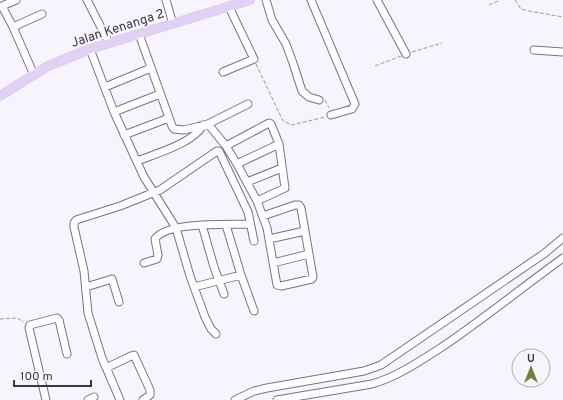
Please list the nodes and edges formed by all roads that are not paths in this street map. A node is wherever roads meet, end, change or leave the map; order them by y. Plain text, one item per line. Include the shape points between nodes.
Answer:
1 (16, 0) edge
2 (87, 0) edge
3 (166, 0) edge
4 (250, 0) edge
5 (266, 0) edge
6 (310, 0) edge
7 (377, 0) edge
8 (1, 4) edge
9 (229, 7) junction
10 (42, 14) dead end
11 (174, 24) junction
12 (13, 27) junction
13 (139, 34) junction
14 (109, 43) junction
15 (90, 49) junction
16 (534, 50) dead end
17 (563, 52) edge
18 (406, 54) road end
19 (151, 68) junction
20 (223, 72) dead end
21 (34, 75) junction
22 (105, 87) junction
23 (160, 94) junction
24 (0, 96) edge
25 (319, 100) road end
26 (248, 104) dead end
27 (114, 112) junction
28 (331, 115) road end
29 (169, 118) junction
30 (205, 124) junction
31 (174, 129) junction
32 (124, 135) junction
33 (180, 144) junction
34 (279, 144) junction
35 (226, 146) junction
36 (137, 161) junction
37 (238, 164) junction
38 (282, 168) junction
39 (247, 182) junction
40 (153, 192) junction
41 (257, 201) junction
42 (262, 216) junction
43 (250, 224) junction
44 (202, 225) junction
45 (226, 225) junction
46 (176, 228) junction
47 (305, 231) junction
48 (563, 238) edge
49 (269, 240) junction
50 (254, 241) dead end
51 (309, 254) junction
52 (563, 258) edge
53 (273, 263) junction
54 (144, 264) dead end
55 (241, 275) junction
56 (220, 281) junction
57 (86, 286) junction
58 (194, 287) junction
59 (224, 294) dead end
60 (119, 302) dead end
61 (254, 311) dead end
62 (216, 334) dead end
63 (68, 354) dead end
64 (106, 368) junction
65 (147, 399) edge
66 (46, 400) edge
67 (120, 400) edge
68 (235, 400) edge
69 (277, 400) edge

1 - 8 street
2 - 14 street
3 - 11 street
4 - 9 main road, Jalan Kenanga 2
5 - 25 street via 272,20 286,44 302,91 308,97
6 - 28 street via 355,104 352,109
7 - 18 street
8 - 12 street
9 - 11 main road, Jalan Kenanga 2
9 - 20 street via 254,59
10 - 12 street
11 - 13 main road, Jalan Kenanga 2
12 - 21 street
13 - 14 main road, Jalan Kenanga 2
13 - 19 street
14 - 15 main road, Jalan Kenanga 2
15 - 21 main road, Jalan Kenanga 2 via 56,62
15 - 22 street
16 - 17 street
19 - 22 street
19 - 23 street
21 - 24 main road, Jalan Kenanga 2
22 - 27 street
23 - 27 street
23 - 29 street
26 - 30 street
27 - 32 street
29 - 31 street
29 - 32 street
30 - 31 street via 184,130
30 - 33 street via 195,135
30 - 35 street
31 - 33 street
32 - 36 street
33 - 36 street
34 - 35 street via 270,123
34 - 37 street
34 - 38 street
35 - 37 street
36 - 40 street
37 - 39 street
38 - 39 street
38 - 41 street via 285,188
39 - 41 street
40 - 43 street via 219,151 248,212
40 - 46 street
40 - 57 street via 76,220 74,227 80,246
41 - 42 street
42 - 47 street via 298,205 301,208
42 - 49 street
43 - 45 street
43 - 50 street
44 - 45 street
44 - 46 street
44 - 56 street
45 - 55 street
46 - 54 street via 156,237 158,258
46 - 58 street
47 - 49 street
47 - 51 street
48 - 68 street via 545,253 381,365 364,371 254,390
49 - 53 street
51 - 53 street
51 - 53 street via 313,277 311,280 279,286
52 - 69 street via 458,336 384,380
55 - 56 street
55 - 61 street
56 - 58 street
56 - 59 street
57 - 60 street via 112,279
57 - 64 street via 88,313
58 - 62 street via 205,317
63 - 66 street via 57,318 29,326
64 - 65 street via 134,355 150,390
64 - 67 street

